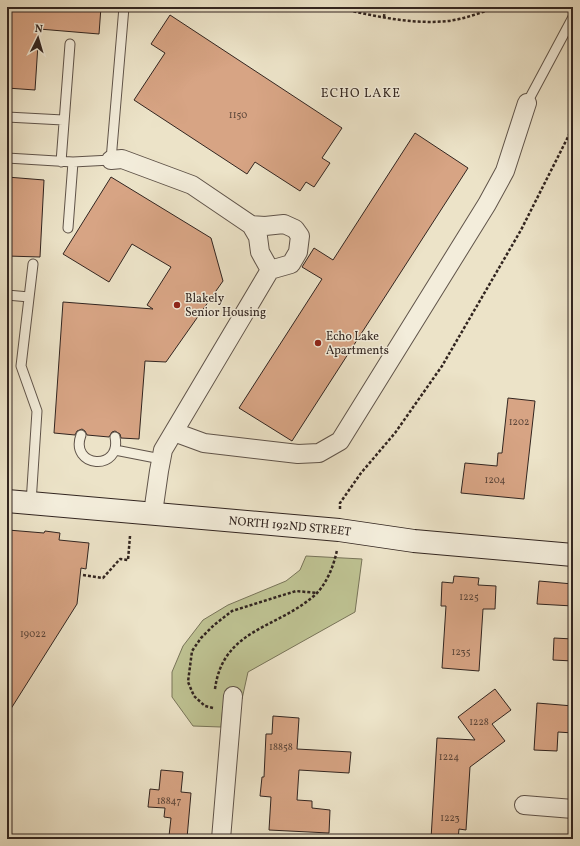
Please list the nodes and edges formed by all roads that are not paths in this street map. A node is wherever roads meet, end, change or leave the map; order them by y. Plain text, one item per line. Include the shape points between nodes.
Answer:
1 (124, 7) edge
2 (573, 17) edge
3 (70, 44) dead end
4 (527, 103) joint
5 (7, 118) edge
6 (63, 120) junction
7 (7, 158) edge
8 (111, 160) junction
9 (61, 162) junction
10 (73, 162) junction
11 (251, 225) junction
12 (68, 228) dead end
13 (33, 264) dead end
14 (270, 270) junction
15 (7, 296) edge
16 (29, 297) junction
17 (174, 432) junction
18 (82, 435) dead end
19 (115, 437) dead end
20 (115, 450) junction
21 (161, 459) junction
22 (7, 501) edge
23 (31, 503) junction
24 (153, 513) junction
25 (573, 555) edge
26 (233, 696) dead end
27 (524, 805) dead end
28 (573, 809) edge
29 (221, 839) edge

1 - 8 lane
2 - 4 lane
3 - 6 lane
4 - 17 street via 505,171 487,204 340,441 319,453 298,454 204,443
5 - 6 lane
6 - 9 lane
7 - 9 lane
8 - 10 lane
8 - 11 street via 122,159 192,185
9 - 10 lane
10 - 12 lane
11 - 14 street via 258,237 260,252
11 - 14 street via 284,224 295,228 300,236 298,252 291,264
13 - 16 lane
14 - 17 street
15 - 16 lane
16 - 23 lane via 21,366 37,411
17 - 21 street via 163,450
18 - 20 lane via 79,445 89,460 101,462
19 - 20 lane
20 - 21 lane
21 - 24 street
22 - 23 street, NORTH 192ND STREET
23 - 24 street, NORTH 192ND STREET
24 - 25 street, NORTH 192ND STREET
26 - 29 street
27 - 28 street

